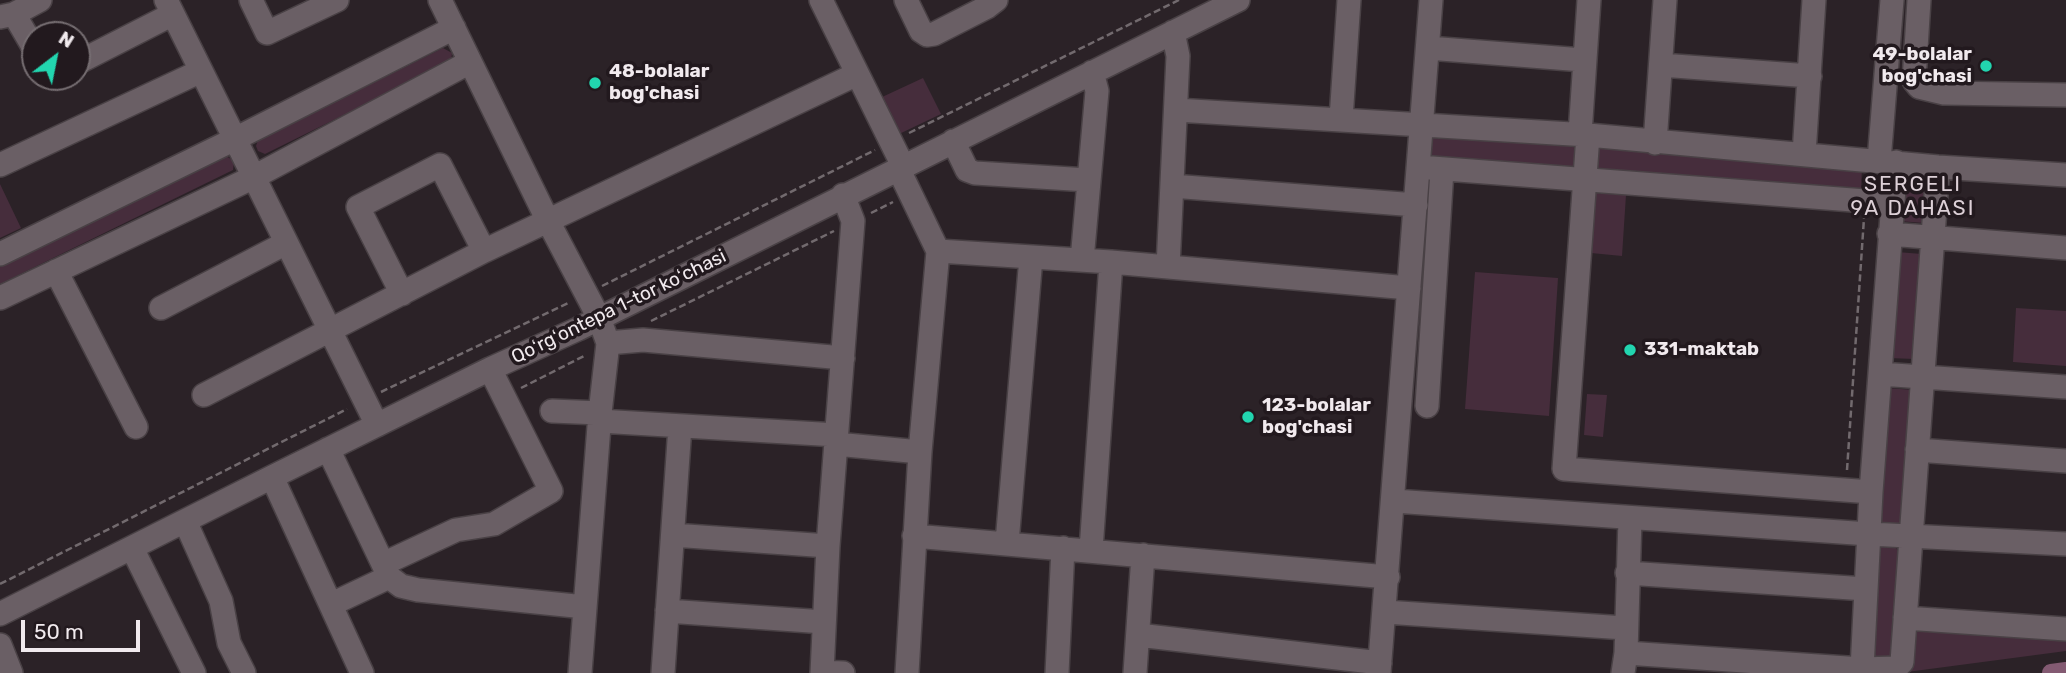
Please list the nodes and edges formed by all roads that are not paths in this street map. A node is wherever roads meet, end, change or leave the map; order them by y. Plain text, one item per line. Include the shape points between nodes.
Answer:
1 (40, 0) edge
2 (251, 0) edge
3 (337, 0) edge
4 (440, 0) edge
5 (821, 0) edge
6 (906, 0) edge
7 (996, 0) edge
8 (1238, 0) edge
9 (1349, 0) edge
10 (1431, 0) edge
11 (1589, 0) edge
12 (1665, 0) edge
13 (1814, 0) edge
14 (1892, 0) edge
15 (1919, 0) edge
16 (169, 7) edge
17 (7, 15) edge
18 (454, 28) junction
19 (21, 32) edge
20 (1173, 32) junction
21 (1428, 48) junction
22 (91, 54) edge
23 (1583, 60) junction
24 (470, 62) junction
25 (1661, 65) junction
26 (201, 71) junction
27 (1092, 72) junction
28 (857, 74) junction
29 (1810, 76) junction
30 (2066, 95) edge
31 (1176, 110) junction
32 (1341, 119) junction
33 (1422, 124) junction
34 (1584, 135) junction
35 (235, 139) junction
36 (953, 141) junction
37 (1655, 143) junction
38 (1804, 154) junction
39 (1887, 162) junction
40 (0, 166) edge
41 (900, 167) junction
42 (1419, 167) junction
43 (1938, 167) junction
44 (1442, 170) junction
45 (2066, 175) edge
46 (254, 177) junction
47 (1584, 178) junction
48 (1088, 180) junction
49 (1172, 186) junction
50 (843, 195) junction
51 (1892, 203) junction
52 (1416, 205) junction
53 (548, 221) junction
54 (1889, 234) junction
55 (1932, 239) junction
56 (286, 243) junction
57 (2066, 248) edge
58 (484, 251) junction
59 (938, 251) junction
60 (0, 254) edge
61 (1031, 257) junction
62 (1082, 260) junction
63 (1111, 262) junction
64 (1168, 267) junction
65 (56, 271) junction
66 (1409, 288) junction
67 (402, 294) junction
68 (0, 298) edge
69 (160, 307) dead end
70 (599, 318) junction
71 (331, 331) junction
72 (608, 343) junction
73 (843, 358) junction
74 (490, 369) junction
75 (1880, 374) junction
76 (1922, 376) junction
77 (2066, 387) edge
78 (204, 395) dead end
79 (1427, 406) dead end
80 (552, 411) dead end
81 (599, 417) junction
82 (377, 425) junction
83 (680, 426) junction
84 (136, 427) dead end
85 (837, 440) junction
86 (328, 449) junction
87 (1917, 450) junction
88 (920, 452) junction
89 (2066, 461) edge
90 (272, 477) junction
91 (1871, 492) junction
92 (1394, 501) junction
93 (1630, 518) junction
94 (185, 521) junction
95 (1868, 534) junction
96 (673, 535) junction
97 (914, 536) junction
98 (1910, 536) junction
99 (1007, 543) junction
100 (2066, 544) edge
101 (828, 546) junction
102 (132, 548) junction
103 (1063, 548) junction
104 (1091, 550) junction
105 (1143, 555) junction
106 (386, 571) junction
107 (1628, 573) junction
108 (1388, 577) junction
109 (1866, 589) junction
110 (332, 604) junction
111 (585, 607) junction
112 (667, 611) junction
113 (1385, 612) junction
114 (0, 614) edge
115 (1905, 618) junction
116 (824, 622) junction
117 (1625, 628) junction
118 (2066, 629) edge
119 (1138, 635) junction
120 (0, 645) edge
121 (1625, 663) edge
122 (1380, 668) edge
123 (1862, 669) junction
124 (11, 673) edge
125 (194, 673) edge
126 (244, 673) edge
127 (362, 673) edge
128 (580, 673) edge
129 (663, 673) edge
130 (829, 673) edge
131 (907, 673) edge
132 (1057, 673) edge
133 (1135, 673) edge

1 - 17 street
2 - 3 street via 267,33
4 - 18 street
5 - 28 street
6 - 7 street via 927,35
8 - 20 street, Qoʻrgʻontepa 1-tor koʻchasi
9 - 32 street
10 - 21 street
11 - 23 street
12 - 25 street
13 - 29 street
14 - 39 street
15 - 30 street via 1914,81 1919,87 1944,93
16 - 22 street
16 - 26 street
17 - 19 street
18 - 24 street
18 - 35 street
20 - 27 street, Qoʻrgʻontepa 1-tor koʻchasi
20 - 31 street via 1178,56
21 - 23 street
21 - 33 street
23 - 34 street
24 - 46 street
24 - 53 street
25 - 29 street
25 - 37 street
26 - 35 street
26 - 40 street
27 - 36 street, Qoʻrgʻontepa 1-tor koʻchasi
27 - 48 street via 1097,91
28 - 41 street
28 - 53 street
29 - 38 street
31 - 32 street
31 - 49 street
32 - 33 street
33 - 34 street
33 - 42 street
34 - 37 street
34 - 47 street
35 - 46 street
35 - 60 street
36 - 41 street, Qoʻrgʻontepa 1-tor koʻchasi
36 - 48 street via 967,170 975,173
37 - 38 street
38 - 39 street
39 - 43 street
39 - 51 street
41 - 50 street, Qoʻrgʻontepa 1-tor koʻchasi
41 - 59 street
42 - 44 street
42 - 52 street
43 - 45 street
43 - 55 street
44 - 47 street
44 - 79 street
46 - 56 street
46 - 65 street
47 - 51 street
47 - 91 street via 1564,469
48 - 62 street
49 - 52 street
49 - 64 street
50 - 70 street, Qoʻrgʻontepa 1-tor koʻchasi
50 - 73 street via 853,221
51 - 54 street
52 - 66 street
53 - 58 street
53 - 70 street
54 - 55 street
54 - 75 street
55 - 57 street
55 - 76 street
56 - 69 street
56 - 71 street
58 - 67 street
58 - 67 street via 440,165 358,207
59 - 61 street
59 - 88 street
61 - 62 street
61 - 99 street
62 - 63 street
63 - 64 street
63 - 104 street
64 - 66 street
65 - 68 street
65 - 84 street
66 - 92 street
67 - 71 street
70 - 72 street
70 - 74 street, Qoʻrgʻontepa 1-tor koʻchasi
71 - 78 street
71 - 82 street
72 - 73 street via 643,340
72 - 81 street
73 - 85 street
74 - 82 street, Qoʻrgʻontepa 1-tor koʻchasi
74 - 106 street via 551,491 494,524 456,530
75 - 76 street
75 - 91 street
76 - 77 street
76 - 87 street
80 - 81 street
81 - 83 street
81 - 111 street
82 - 86 street, Qoʻrgʻontepa 1-tor koʻchasi
83 - 85 street
83 - 96 street
85 - 88 street
85 - 101 street
86 - 90 street, Qoʻrgʻontepa 1-tor koʻchasi
86 - 106 street
87 - 89 street
87 - 98 street
88 - 97 street
90 - 94 street, Qoʻrgʻontepa 1-tor koʻchasi
90 - 110 street
91 - 95 street
92 - 93 street
92 - 108 street
93 - 95 street
93 - 107 street
94 - 102 street, Qoʻrgʻontepa 1-tor koʻchasi
94 - 126 street via 221,601 229,642
95 - 98 street
95 - 109 street
96 - 101 street
96 - 112 street
97 - 99 street
97 - 131 street
98 - 100 street
98 - 115 street
99 - 103 street
101 - 116 street
102 - 114 street, Qoʻrgʻontepa 1-tor koʻchasi
102 - 125 street
103 - 104 street
103 - 132 street
104 - 105 street
105 - 108 street
105 - 119 street
106 - 110 street
106 - 111 street via 401,586 418,590
107 - 109 street
107 - 117 street
108 - 113 street
109 - 123 street
110 - 127 street
111 - 128 street
112 - 116 street
112 - 129 street
113 - 117 street
113 - 122 street
115 - 118 street
115 - 123 street via 1899,666
116 - 130 street
117 - 121 street
119 - 122 street
119 - 133 street
120 - 124 street
121 - 123 street

